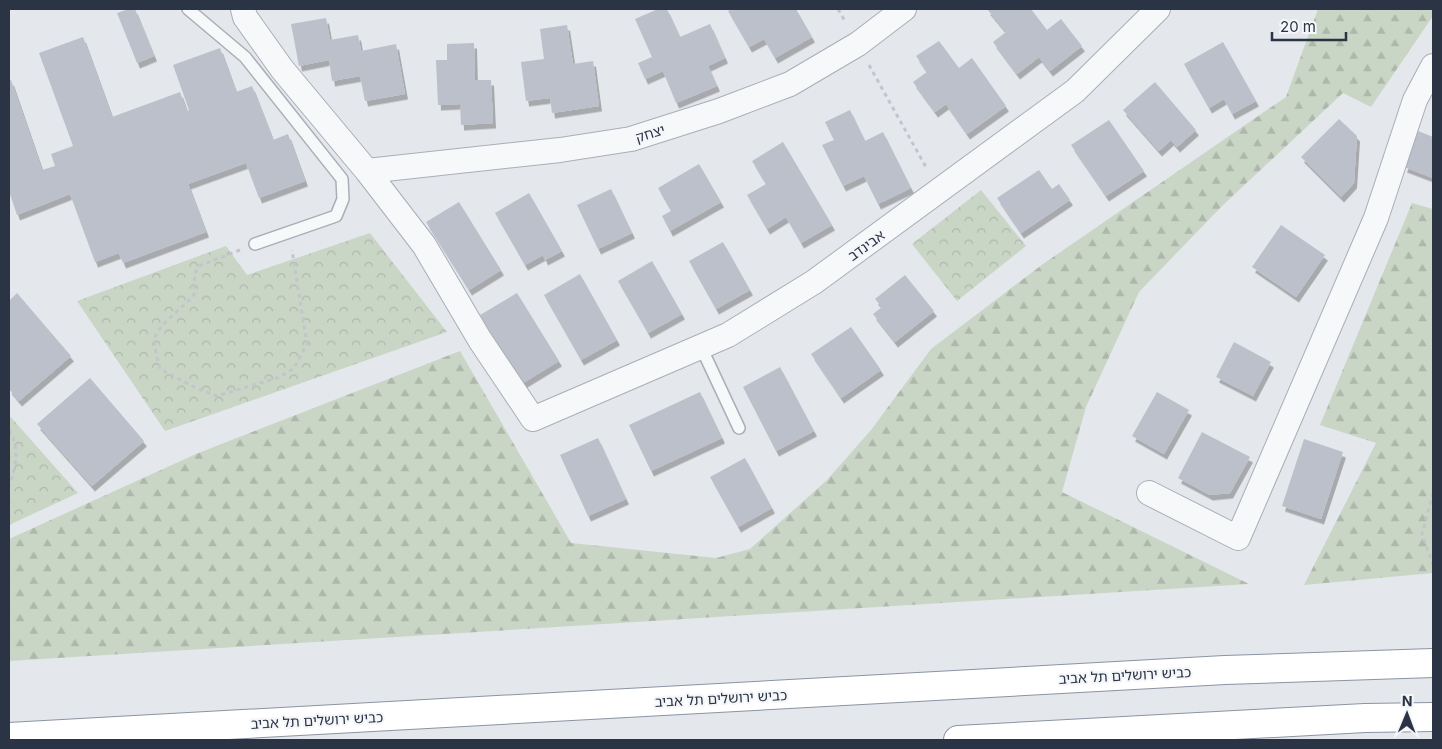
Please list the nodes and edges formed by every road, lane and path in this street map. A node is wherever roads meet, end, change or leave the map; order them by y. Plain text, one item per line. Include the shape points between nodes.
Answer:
1 (188, 9) edge
2 (243, 9) edge
3 (838, 9) edge
4 (904, 9) edge
5 (1158, 9) edge
6 (858, 44) junction
7 (1433, 66) edge
8 (367, 171) junction
9 (939, 192) junction
10 (289, 232) junction
11 (255, 244) joint
12 (701, 347) junction
13 (740, 428) dead end
14 (9, 430) edge
15 (9, 486) edge
16 (1149, 493) dead end
17 (1433, 493) edge
18 (1433, 565) edge
19 (1433, 663) edge
20 (1433, 717) edge
21 (9, 737) edge
22 (958, 740) edge

1 - 10 lane via 245,57 342,179 343,199 336,216
2 - 8 street via 245,17 282,69
3 - 6 path
4 - 6 street, יצחק
5 - 9 street, אבינדב via 1075,91
6 - 8 street, יצחק via 790,84 631,139
6 - 9 path
7 - 16 street via 1415,100 1376,218 1238,538
8 - 12 street, אבינדב via 424,245 480,340 533,419
9 - 12 street, אבינדב via 814,282 728,335
10 - 11 lane
10 - 11 path via 307,344 294,368 280,377 217,396 160,369 154,339 160,327 194,295 195,273 199,266
12 - 13 lane
14 - 15 path via 16,451 15,471
17 - 18 path via 1422,534
19 - 21 highway, כביש ירושלים תל אביב via 1205,671
20 - 22 highway

